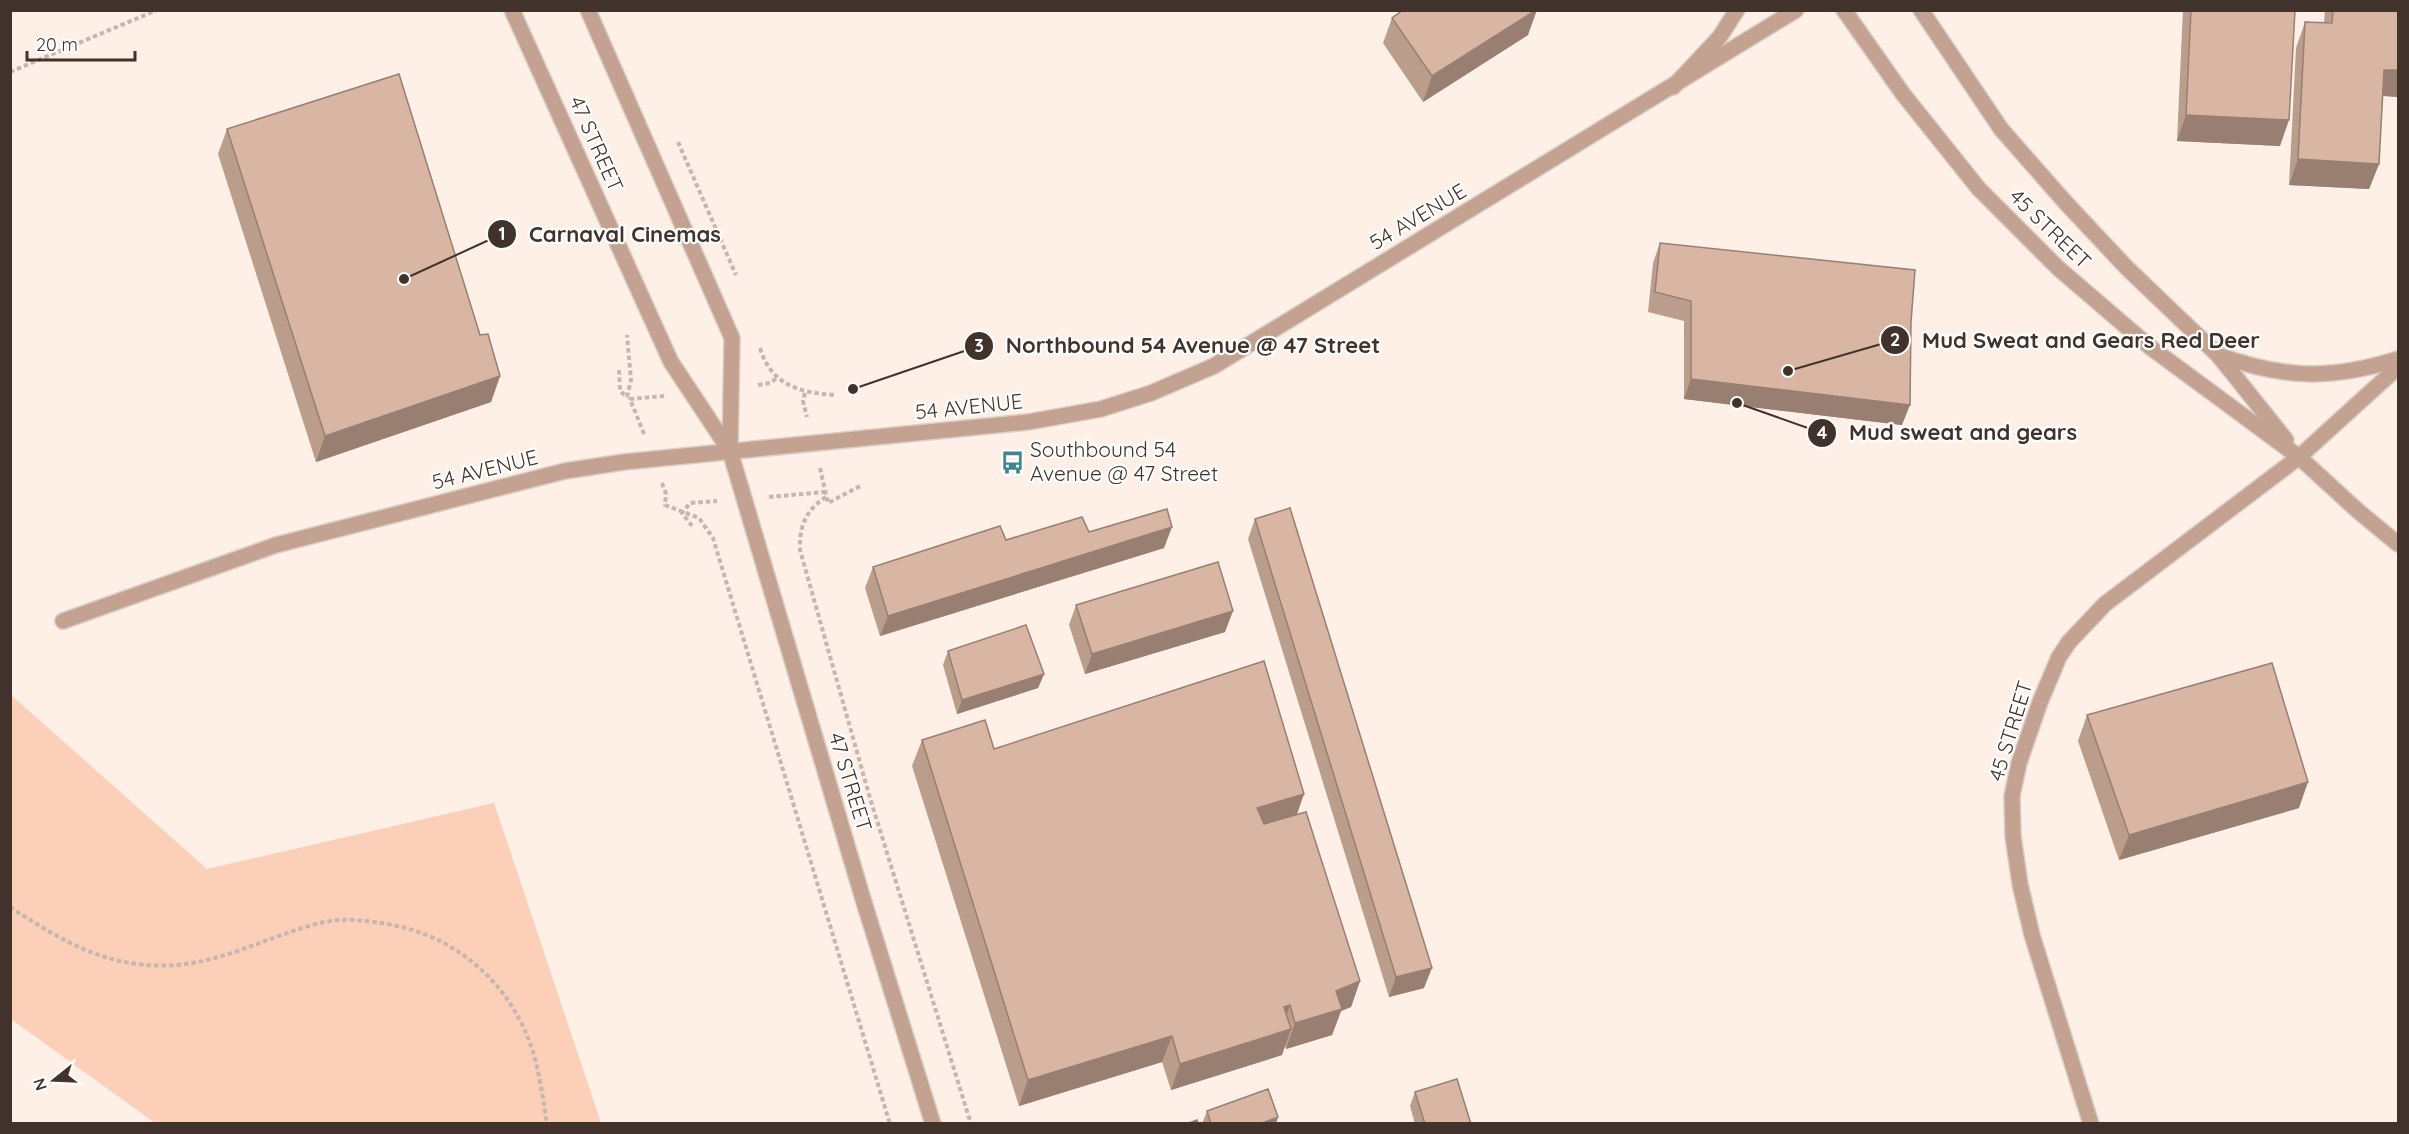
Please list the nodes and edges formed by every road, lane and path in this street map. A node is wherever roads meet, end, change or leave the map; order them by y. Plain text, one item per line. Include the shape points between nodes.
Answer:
1 (157, 10) edge
2 (512, 10) edge
3 (588, 10) edge
4 (1737, 10) edge
5 (1796, 10) edge
6 (1844, 10) edge
7 (1921, 10) edge
8 (10, 72) edge
9 (1673, 87) junction
10 (2218, 355) junction
11 (2398, 359) edge
12 (763, 360) dead end
13 (2398, 367) edge
14 (619, 370) dead end
15 (631, 380) dead end
16 (835, 395) dead end
17 (730, 452) junction
18 (2299, 457) junction
19 (862, 485) dead end
20 (666, 494) dead end
21 (690, 503) dead end
22 (682, 513) junction
23 (692, 526) dead end
24 (2398, 544) edge
25 (63, 621) dead end
26 (10, 907) edge
27 (547, 1124) edge
28 (890, 1124) edge
29 (933, 1124) edge
30 (971, 1124) edge
31 (2091, 1124) edge

1 - 8 path
2 - 17 street, 47 STREET via 671,362
3 - 17 street, 47 STREET via 732,338
4 - 9 street via 1719,38
5 - 9 street, 54 AVENUE
6 - 18 street, 45 STREET via 1903,94 1979,189 2058,268 2150,347
7 - 10 street, 45 STREET via 2001,129 2127,268
9 - 17 street, 54 AVENUE via 1214,366 1151,393 1101,409 1028,422
10 - 11 street via 2253,368 2324,375 2366,369
10 - 18 street, 45 STREET
12 - 16 path via 793,388
13 - 18 street
14 - 15 path via 620,391 628,398
17 - 25 street, 54 AVENUE via 593,465 542,477 276,545
17 - 29 street, 47 STREET
18 - 24 street
18 - 31 street, 45 STREET via 2105,604 2069,642 2059,657 2019,763 2012,796 2020,884
19 - 30 path via 828,503 826,494 814,505 800,536 800,550 870,798
20 - 22 path via 665,505
21 - 22 path
22 - 23 path
22 - 28 path via 699,518 713,538
26 - 27 path via 63,941 104,957 138,964 209,962 290,932 347,919 419,932 474,961 512,1008 533,1053

